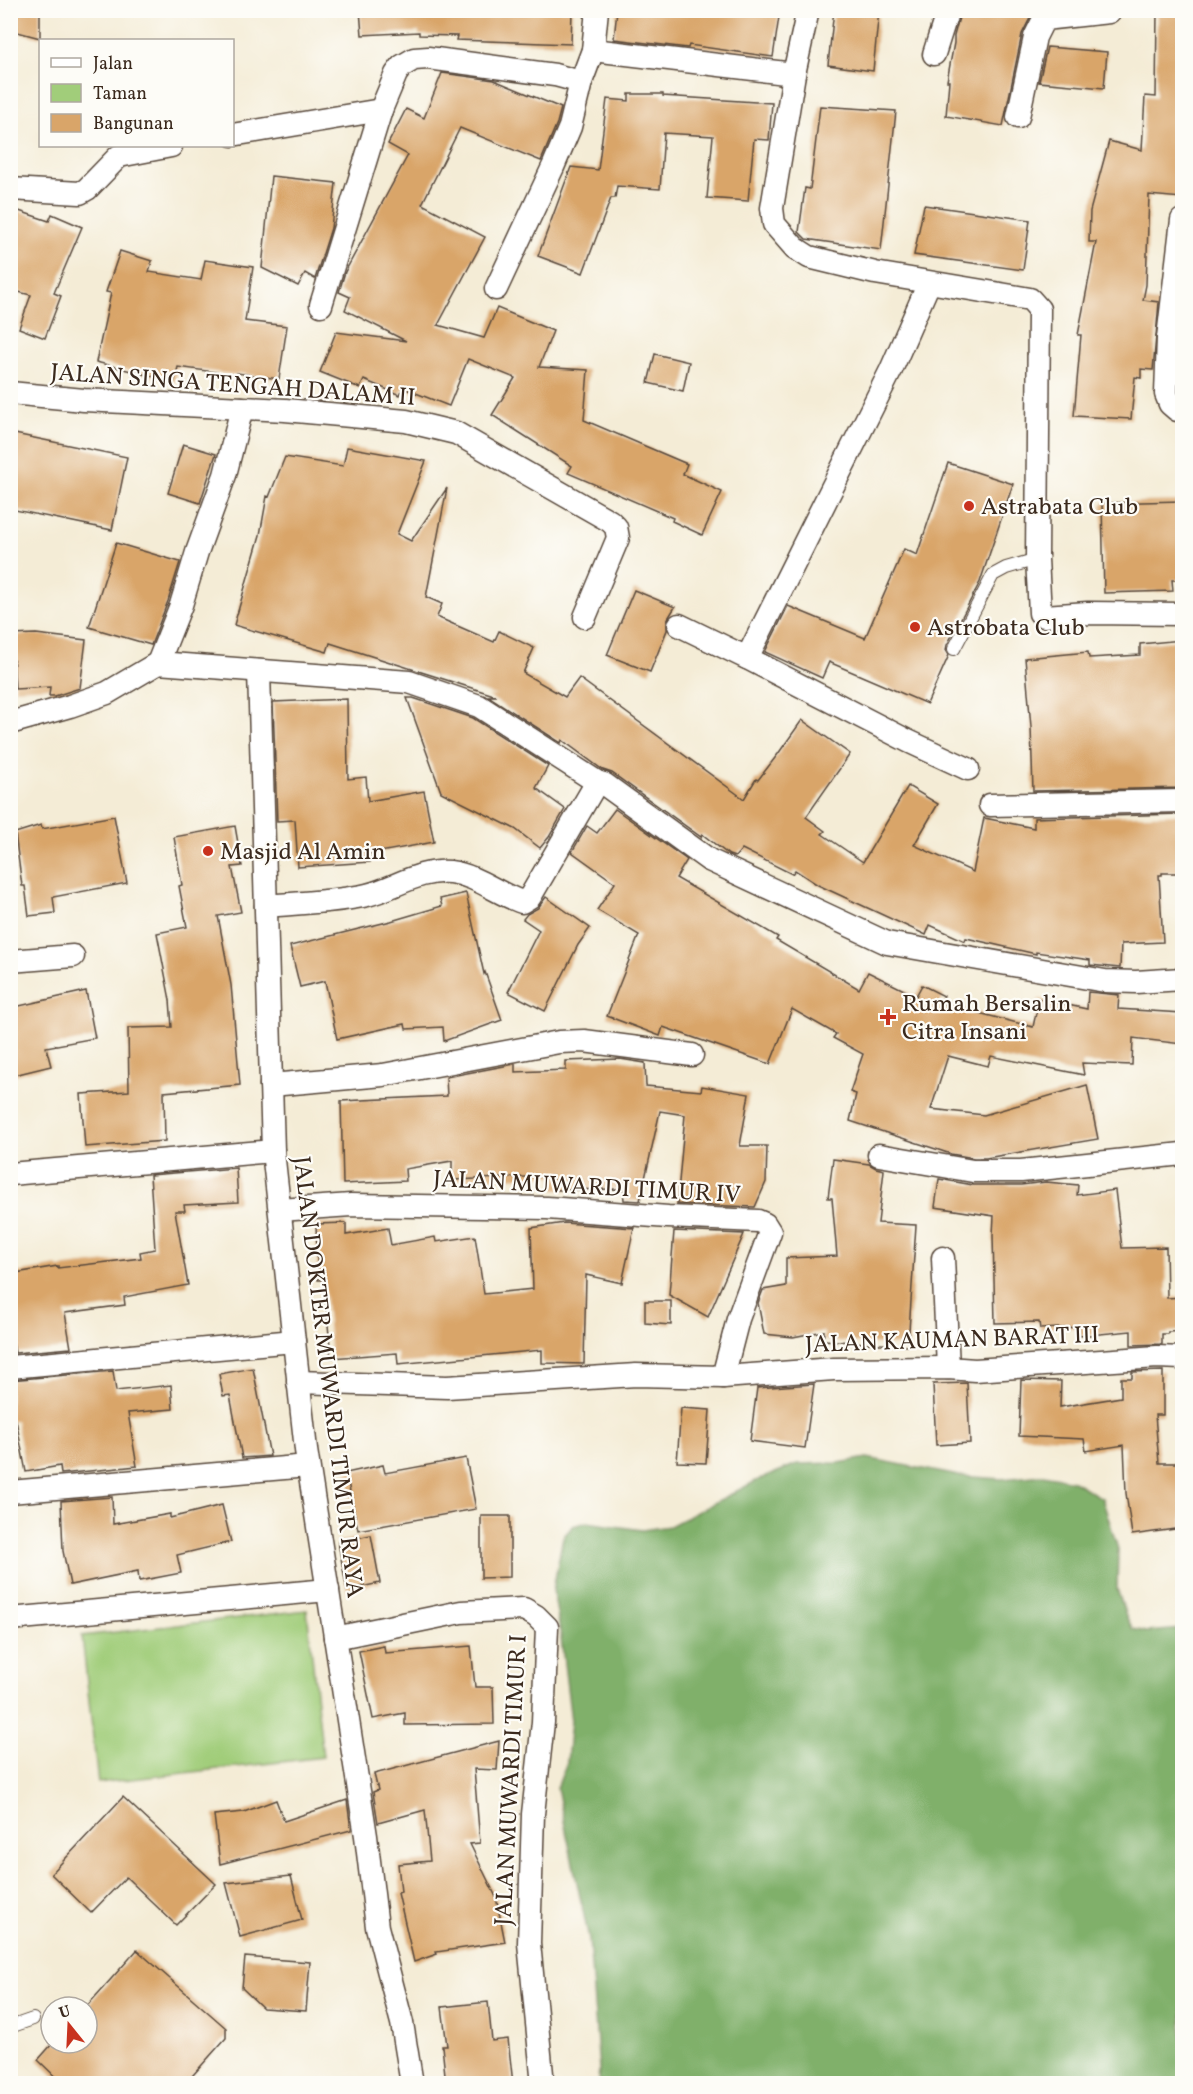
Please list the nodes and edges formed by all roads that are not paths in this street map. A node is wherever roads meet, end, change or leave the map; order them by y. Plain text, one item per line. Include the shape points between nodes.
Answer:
1 (597, 10) edge
2 (808, 10) edge
3 (948, 10) edge
4 (1111, 10) edge
5 (593, 50) junction
6 (934, 54) dead end
7 (795, 74) junction
8 (581, 82) junction
9 (381, 110) junction
10 (1018, 117) dead end
11 (234, 135) edge
12 (166, 147) edge
13 (10, 189) edge
14 (1182, 220) edge
15 (929, 282) junction
16 (496, 289) dead end
17 (321, 305) dead end
18 (10, 393) edge
19 (242, 408) junction
20 (1182, 410) edge
21 (1037, 559) junction
22 (1182, 614) edge
23 (585, 616) dead end
24 (679, 625) dead end
25 (954, 649) dead end
26 (747, 658) junction
27 (158, 663) junction
28 (259, 671) junction
29 (10, 723) edge
30 (969, 769) dead end
31 (597, 782) junction
32 (1182, 801) edge
33 (990, 805) dead end
34 (266, 906) junction
35 (73, 956) dead end
36 (10, 961) edge
37 (1182, 979) edge
38 (692, 1055) dead end
39 (271, 1085) junction
40 (273, 1151) junction
41 (1182, 1154) edge
42 (879, 1155) dead end
43 (10, 1174) edge
44 (280, 1210) junction
45 (943, 1257) dead end
46 (294, 1341) junction
47 (1182, 1358) edge
48 (10, 1367) edge
49 (948, 1368) junction
50 (723, 1377) junction
51 (298, 1382) junction
52 (309, 1466) junction
53 (10, 1492) edge
54 (328, 1590) junction
55 (10, 1619) edge
56 (335, 1638) junction
57 (33, 2019) dead end
58 (10, 2026) edge
59 (412, 2084) edge
60 (543, 2084) edge

1 - 5 street
2 - 7 street
3 - 6 street
4 - 10 street via 1044,19 1035,37
5 - 7 street
5 - 8 street
7 - 15 street via 772,208 774,224 795,248 809,257
8 - 9 street via 490,66 414,59 396,74
8 - 16 street via 566,137
9 - 11 street
9 - 17 street
12 - 13 street via 119,156 80,193
14 - 20 street via 1168,338 1166,394 1170,404
15 - 21 street via 1030,299 1039,309
15 - 26 street via 886,381
18 - 19 street, JALAN SINGA TENGAH DALAM II
19 - 23 street, JALAN SINGA TENGAH DALAM II via 406,421 456,433 610,521 618,538
19 - 27 street via 225,475
21 - 22 street via 1040,614 1044,616
21 - 25 lane via 993,575
24 - 26 street
26 - 30 street
27 - 28 street
27 - 29 street via 107,693
28 - 31 street via 409,682 479,706
28 - 34 street, JALAN DOKTER MUWARDI TIMUR RAYA
31 - 34 street via 530,897 522,902 450,872 412,878 365,896
31 - 37 street via 709,860 887,943 1105,981
32 - 33 street
34 - 39 street, JALAN DOKTER MUWARDI TIMUR RAYA
35 - 36 street
38 - 39 street via 584,1041 559,1042 383,1075
39 - 40 street, JALAN DOKTER MUWARDI TIMUR RAYA
40 - 43 street
40 - 44 street, JALAN DOKTER MUWARDI TIMUR RAYA
41 - 42 street via 1021,1171 974,1171
44 - 46 street, JALAN DOKTER MUWARDI TIMUR RAYA
44 - 50 street, JALAN MUWARDI TIMUR IV via 351,1205 535,1208 758,1221 770,1232 738,1319
45 - 49 street
46 - 48 street
46 - 51 street, JALAN DOKTER MUWARDI TIMUR RAYA
47 - 49 street, JALAN KAUMAN BARAT III via 975,1370
49 - 50 street, JALAN KAUMAN BARAT III via 834,1369
50 - 51 street, JALAN KAUMAN BARAT III via 636,1376 447,1387
51 - 52 street, JALAN DOKTER MUWARDI TIMUR RAYA
52 - 53 street
52 - 54 street, JALAN DOKTER MUWARDI TIMUR RAYA
54 - 55 street
54 - 56 street, JALAN DOKTER MUWARDI TIMUR RAYA
56 - 59 street, JALAN DOKTER MUWARDI TIMUR RAYA via 378,1927 402,2023
56 - 60 street, JALAN MUWARDI TIMUR I via 461,1612 524,1609 547,1627 543,1722 533,1814 530,1943
57 - 58 lane

